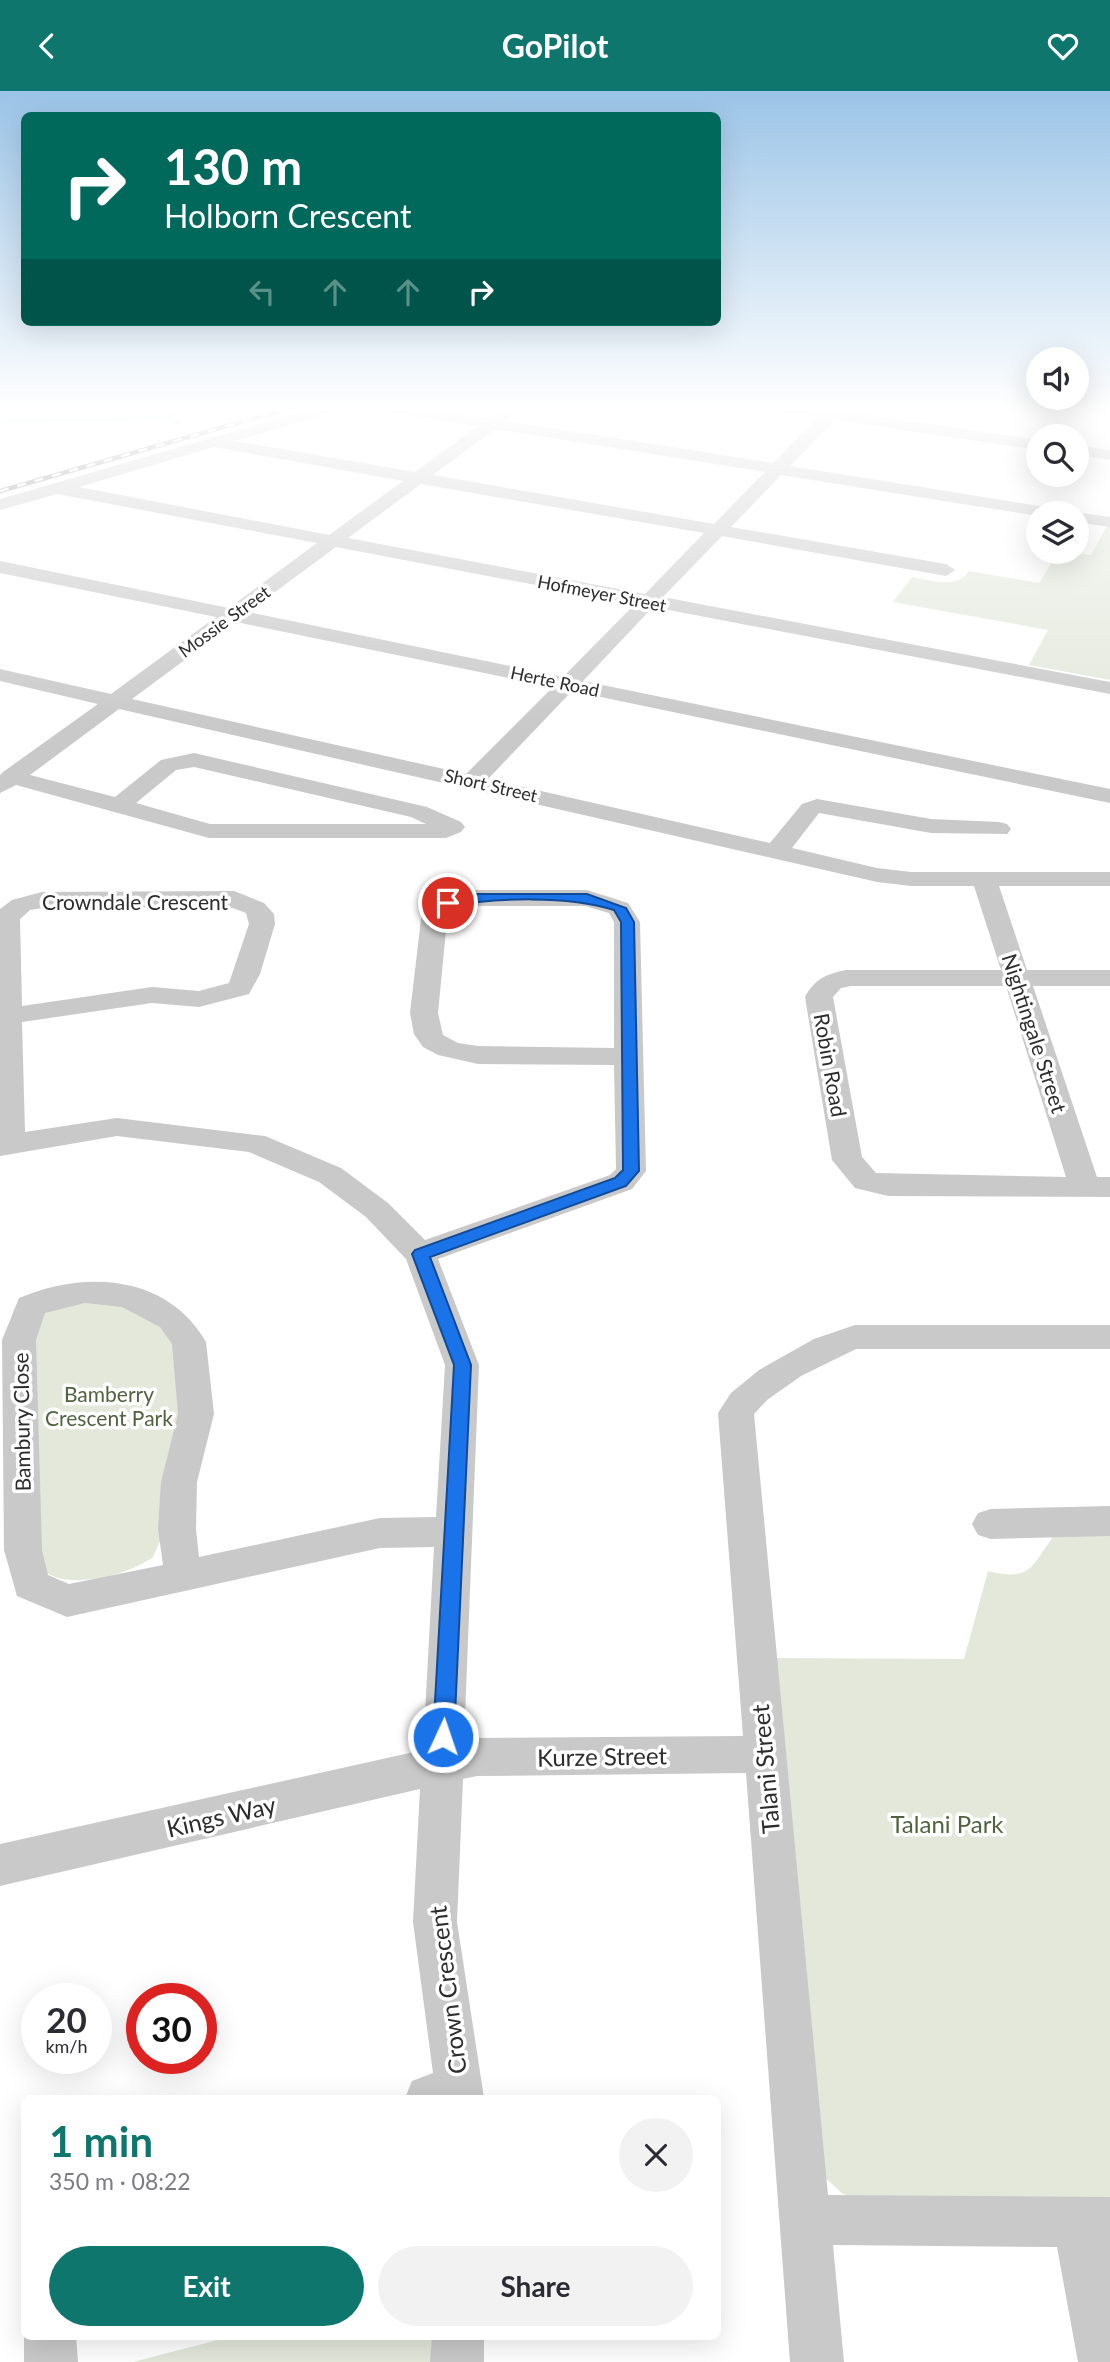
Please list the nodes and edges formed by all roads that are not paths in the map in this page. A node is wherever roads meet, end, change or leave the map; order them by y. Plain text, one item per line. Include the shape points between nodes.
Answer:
1 (182, 513) edge
2 (370, 513) edge
3 (615, 513) edge
4 (734, 513) edge
5 (1089, 519) edge
6 (1110, 522) edge
7 (717, 531) junction
8 (331, 542) junction
9 (0, 567) edge
10 (946, 570) dead end
11 (648, 601) junction
12 (233, 614) junction
13 (0, 675) edge
14 (567, 684) junction
15 (1110, 688) edge
16 (116, 701) junction
17 (473, 781) junction
18 (6, 782) edge
19 (1110, 796) edge
20 (119, 804) junction
21 (999, 829) dead end
22 (776, 852) junction
23 (984, 879) junction
24 (1110, 879) edge
25 (1017, 978) junction
26 (1110, 978) edge
27 (8, 1017) junction
28 (628, 1057) junction
29 (5, 1145) edge
30 (1098, 1187) edge
31 (421, 1254) junction
32 (1110, 1337) edge
33 (1110, 1521) edge
34 (992, 1524) dead end
35 (455, 1532) junction
36 (183, 1577) junction
37 (764, 1754) junction
38 (442, 1763) junction
39 (0, 1865) edge
40 (449, 2095) edge
41 (805, 2220) junction
42 (1094, 2222) edge
43 (50, 2340) edge
44 (458, 2340) edge
45 (51, 2362) edge
46 (457, 2362) edge
47 (817, 2362) edge
48 (1105, 2362) edge

1 - 8 street, Hofmeyer Street
2 - 8 street, Mossie Street
3 - 7 street
4 - 7 street
5 - 6 street
7 - 10 street
7 - 11 street
8 - 11 street, Hofmeyer Street
8 - 12 street, Mossie Street
9 - 12 street, Herte Road
11 - 14 street
11 - 15 street, Hofmeyer Street
12 - 14 street, Herte Road
12 - 16 street, Mossie Street
13 - 16 street, Short Street
14 - 17 street
14 - 19 street, Herte Road
16 - 17 street, Short Street
16 - 18 street, Mossie Street
17 - 22 street, Short Street
18 - 20 street
20 - 20 street via 169,765 194,760 419,812 453,827 390,833 209,831
21 - 22 street via 931,826 817,806
22 - 23 street, Short Street via 877,875
23 - 24 street, Short Street
23 - 25 street, Nightingale Street
25 - 26 street, Robin Road
25 - 30 street, Nightingale Street
25 - 30 street, Robin Road via 851,978 822,988 819,997 847,1160 866,1181 888,1186
27 - 27 street, Crowndale Crescent via 7,919 23,904 221,898 251,905 261,914 247,974 239,988 226,995 199,999 152,995
27 - 29 street, Crowndale Crescent
28 - 28 street via 627,922 619,908 587,898 473,898 448,903 439,910 434,919 424,1013 424,1028 436,1044 478,1055
28 - 31 street via 631,1171 621,1182
29 - 31 street via 117,1127 254,1143 330,1175 377,1209
31 - 35 street, Crown Crescent via 463,1365
32 - 37 street, Talani Street via 855,1337 832,1345 745,1397 735,1422
33 - 34 street
35 - 36 street, Bambury Close via 380,1533
35 - 38 street, Crown Crescent
36 - 36 street, Bambury Close via 67,1601 31,1585 23,1550 19,1340 31,1306 85,1291 129,1296 172,1319 189,1342 196,1414 178,1482
37 - 38 street, Kurze Street via 477,1757
37 - 41 street, Talani Street
38 - 39 street, Kings Way
38 - 40 street, Crown Crescent via 435,1921
41 - 42 street
41 - 47 street, Talani Street
42 - 48 street
43 - 45 street
44 - 46 street

